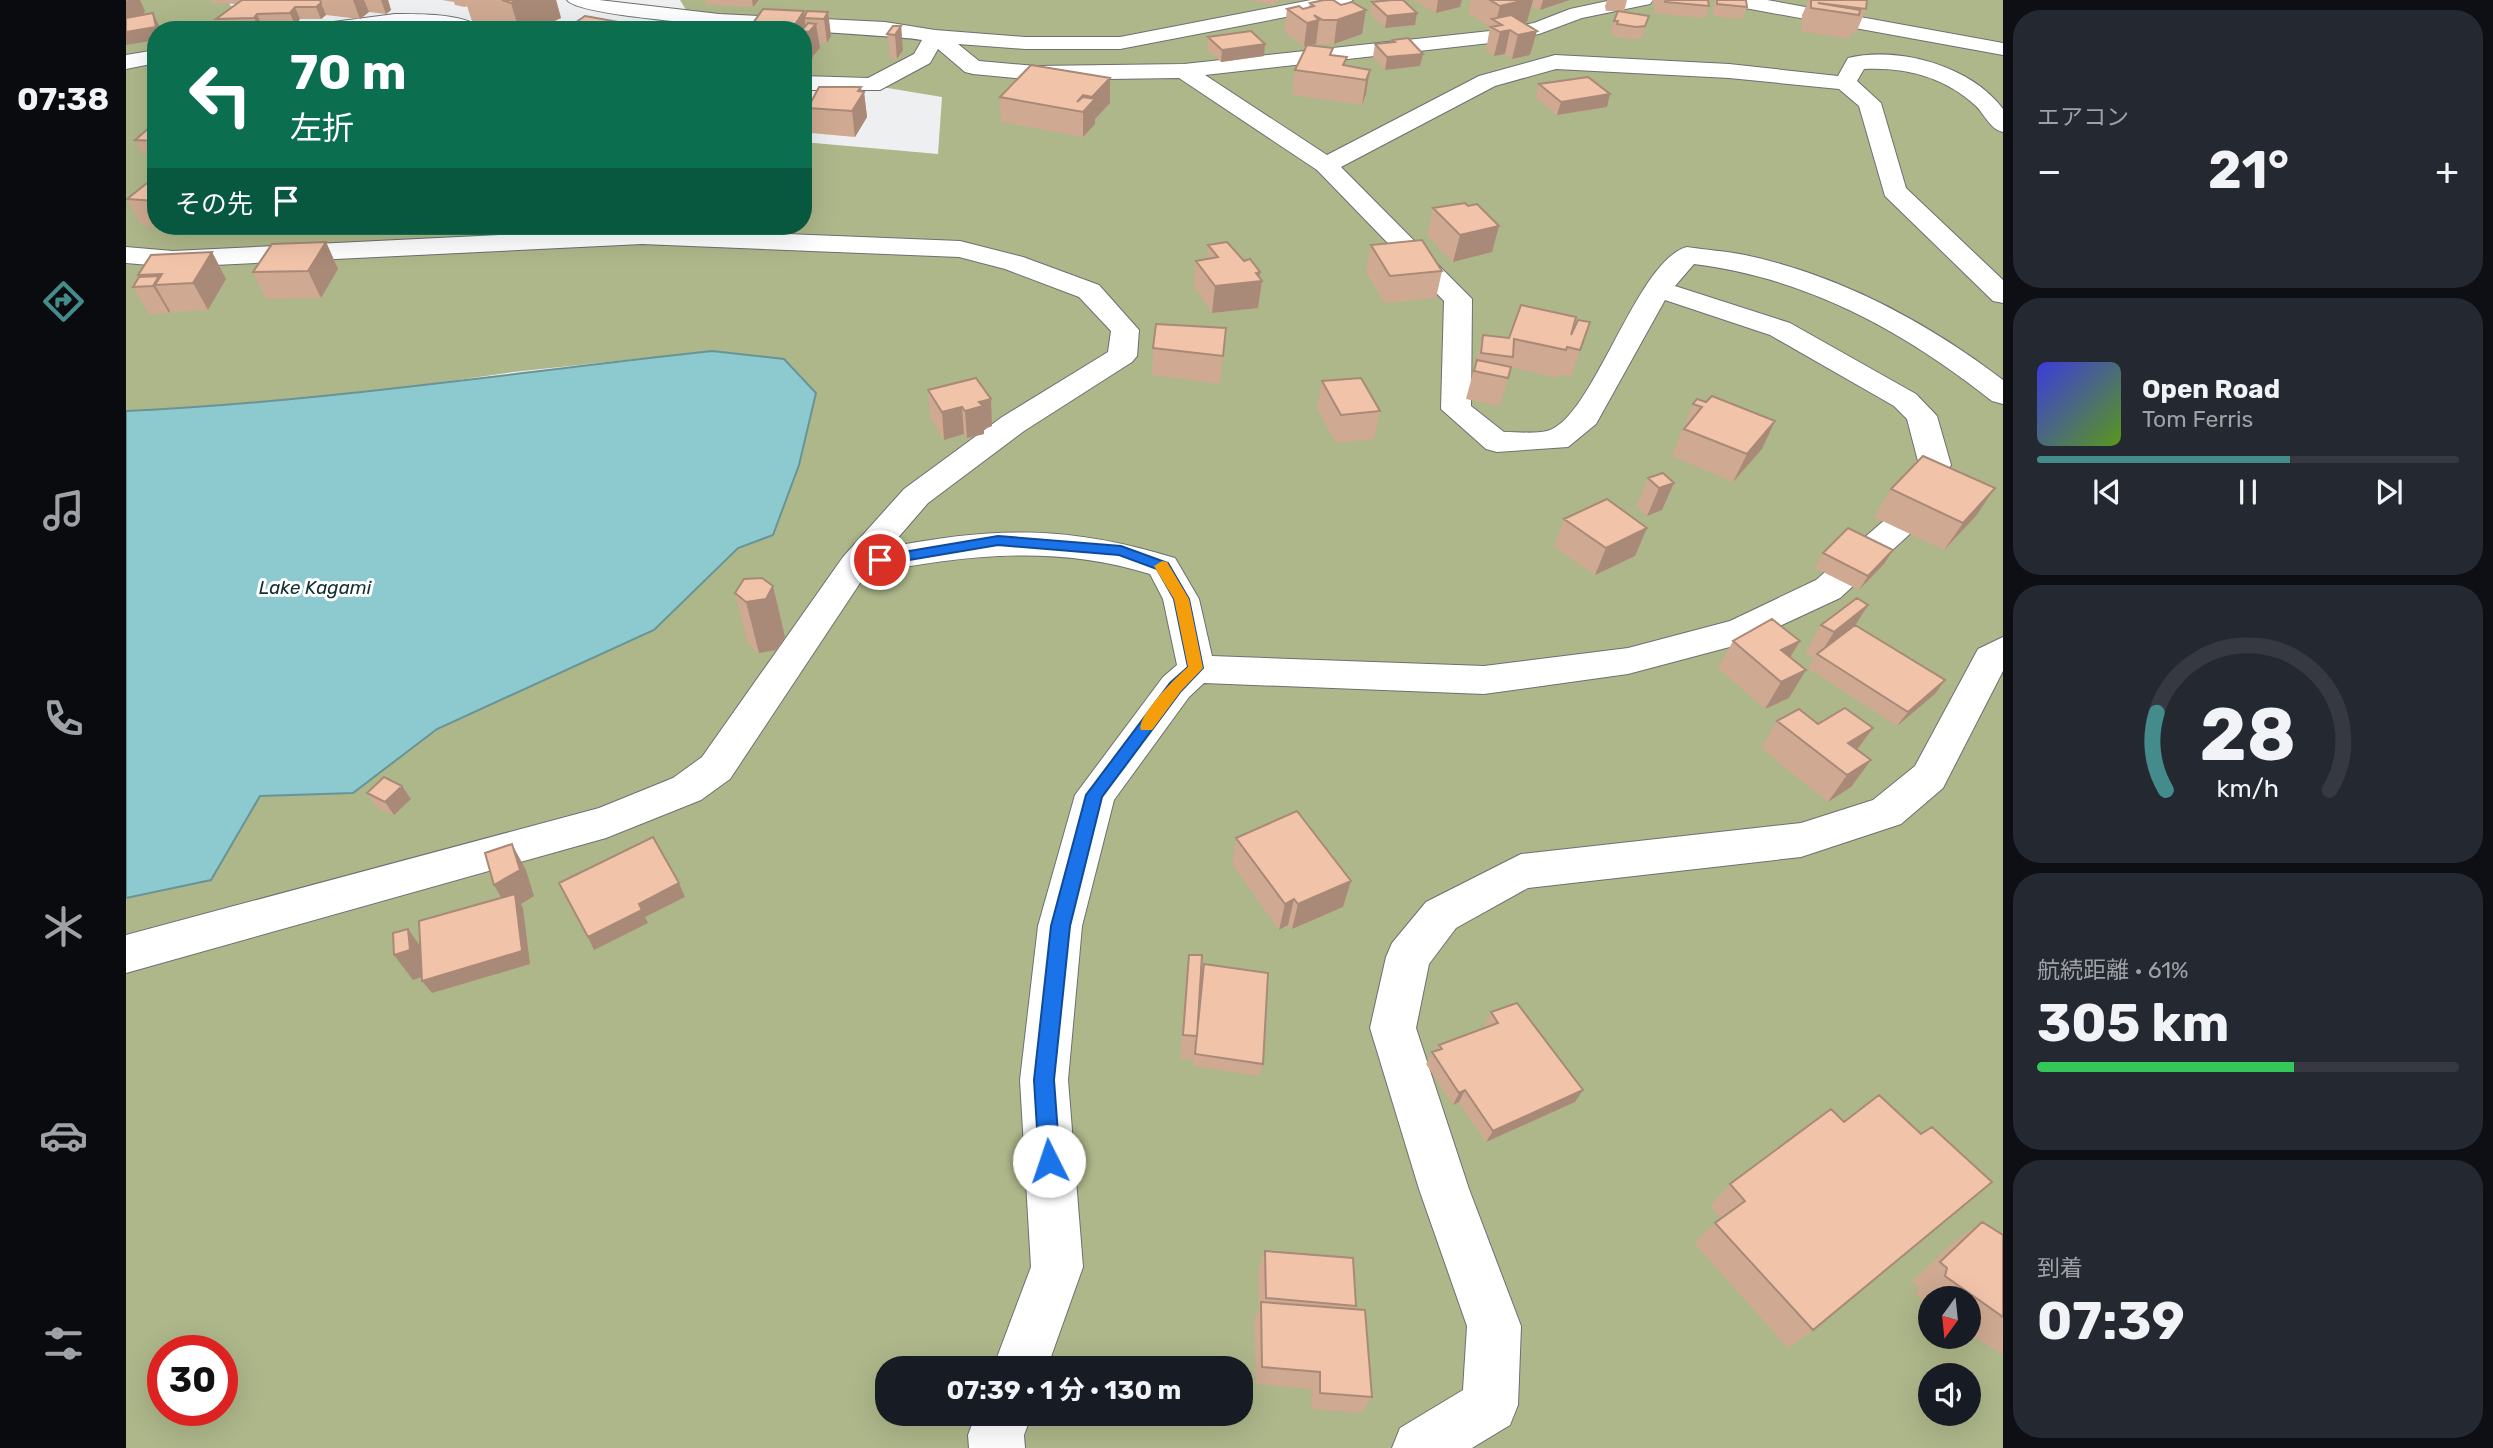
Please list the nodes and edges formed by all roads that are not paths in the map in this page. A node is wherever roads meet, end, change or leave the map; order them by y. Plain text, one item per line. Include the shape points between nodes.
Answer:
1 (577, 0) edge
2 (1340, 0) edge
3 (1643, 0) edge
4 (1734, 0) edge
5 (382, 21) edge
6 (415, 21) edge
7 (740, 21) edge
8 (812, 24) edge
9 (935, 36) junction
10 (2003, 49) edge
11 (147, 58) edge
12 (126, 62) edge
13 (1184, 71) junction
14 (812, 83) edge
15 (1845, 83) junction
16 (2003, 125) edge
17 (1326, 165) junction
18 (126, 255) edge
19 (1658, 289) junction
20 (2003, 295) edge
21 (2003, 395) edge
22 (855, 565) junction
23 (2003, 650) edge
24 (1196, 668) junction
25 (126, 954) edge
26 (1024, 1356) edge
27 (999, 1426) edge
28 (997, 1448) edge
29 (1420, 1448) edge

1 - 7 street
2 - 9 street via 1120,43 1025,43
3 - 13 street via 1490,37
4 - 10 street
5 - 6 street
8 - 9 street
9 - 13 street via 973,67 1036,73
9 - 14 street via 922,58 872,85
11 - 12 street
13 - 17 street
15 - 16 street via 1856,63 1909,63 1947,75 1967,88
15 - 17 street via 1716,70 1555,62 1487,81
15 - 20 street via 1870,103 1894,191
17 - 19 street via 1458,299 1456,409 1497,442 1557,440 1585,417
18 - 22 street via 173,259 656,237 960,249 1089,291 1125,330 1122,356 947,470 916,496
19 - 21 street via 1687,255 1745,263 1825,290 1888,319 1964,363
19 - 24 street via 1780,329 1905,400 1922,416 1935,465 1900,524 1828,589 1741,631 1628,661 1485,680
22 - 24 street via 998,541 1121,551 1163,566 1181,599
22 - 25 street via 716,768 687,789 606,822
23 - 29 street via 1991,658 1929,777 1887,812 1801,840 1521,872 1441,915 1408,957 1393,1028 1494,1326 1490,1405
24 - 26 street via 1175,687 1095,795 1060,926 1044,1080 1057,1267
27 - 28 street

